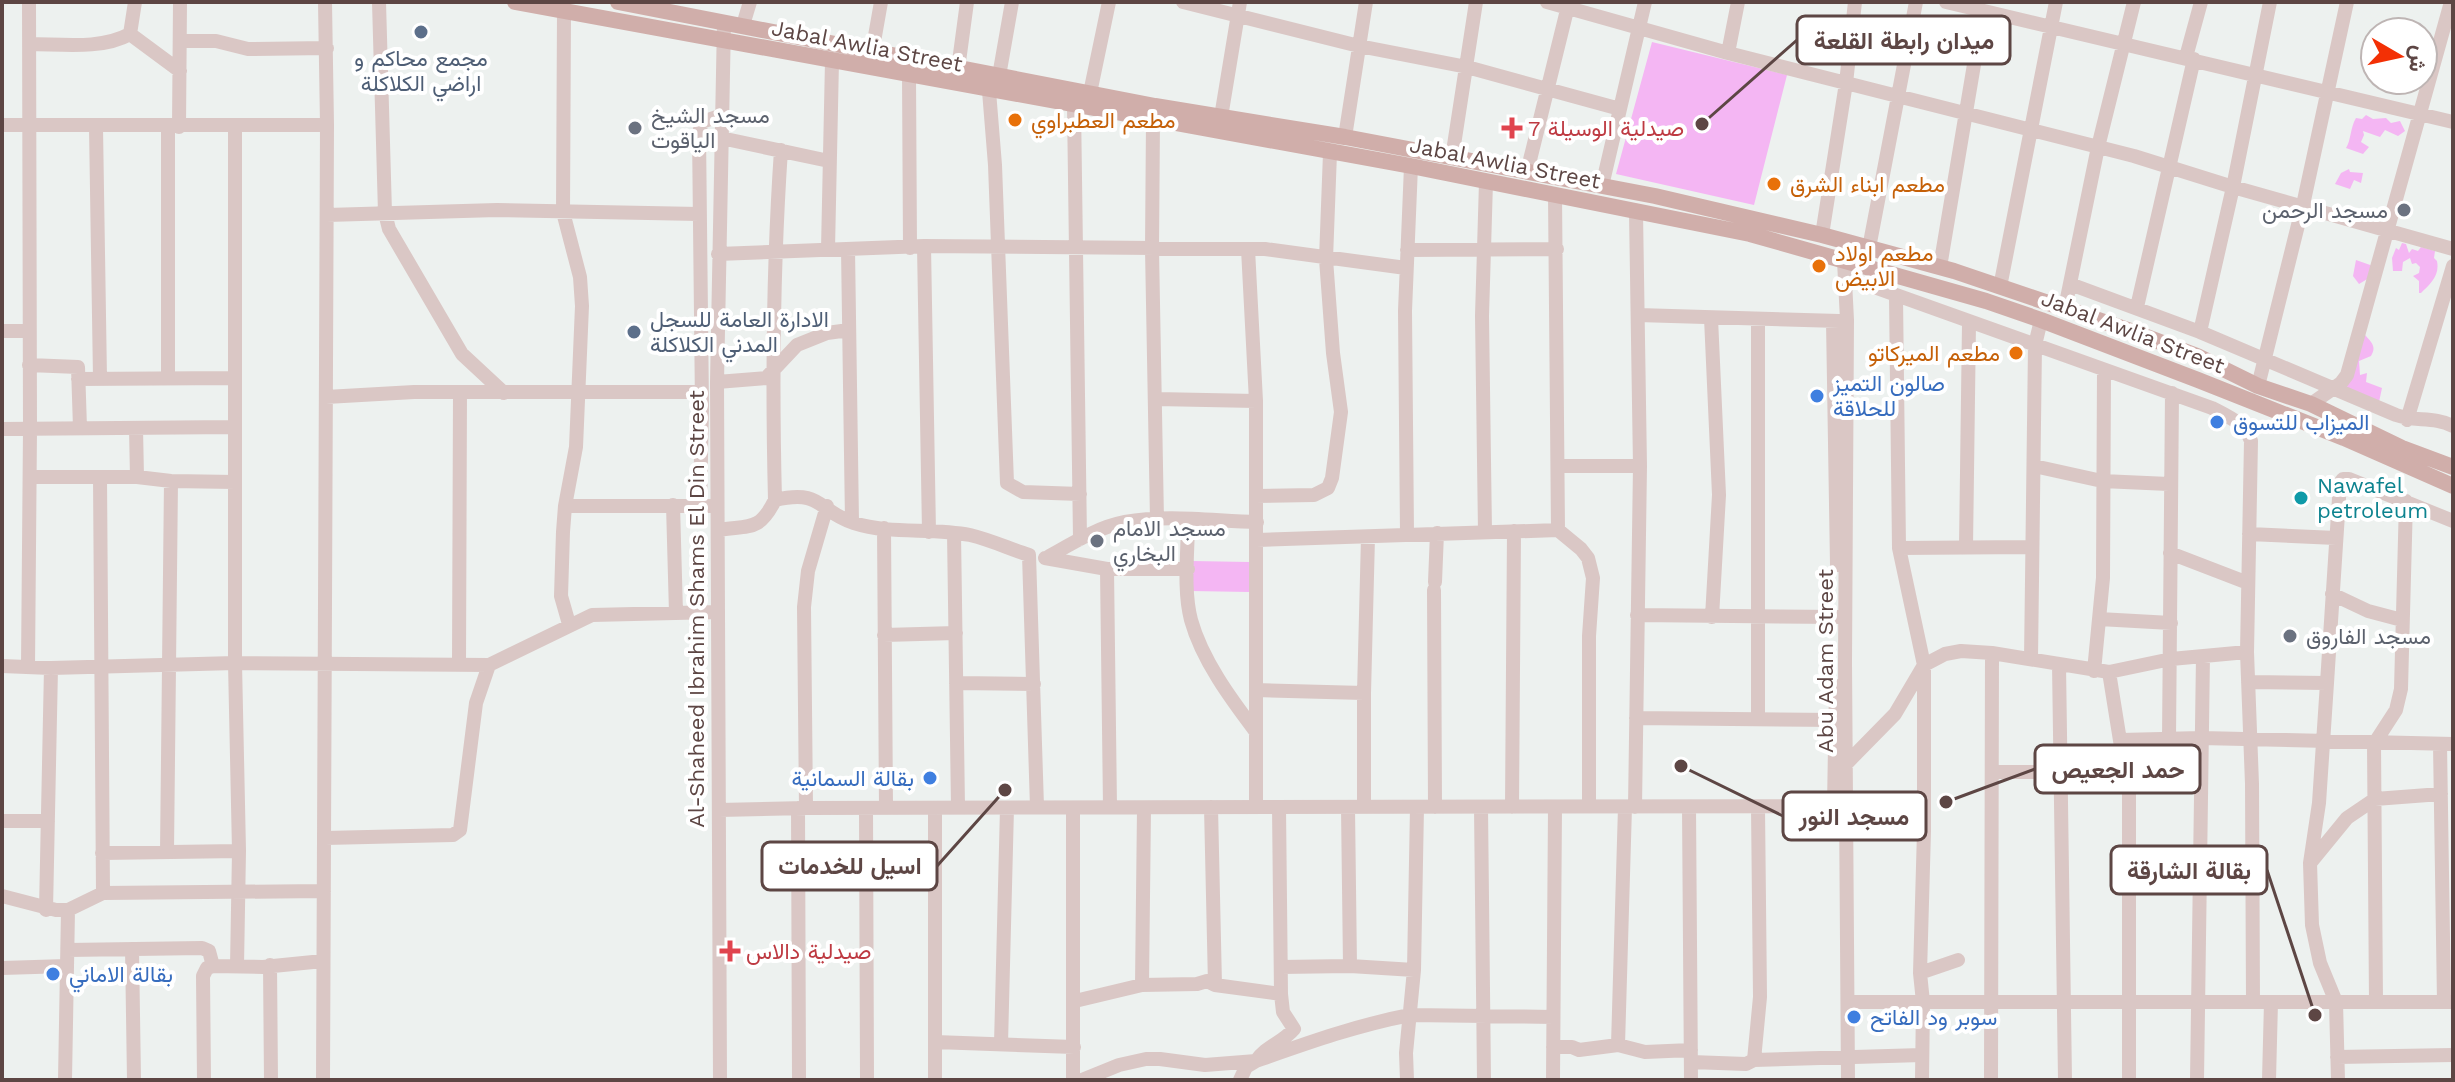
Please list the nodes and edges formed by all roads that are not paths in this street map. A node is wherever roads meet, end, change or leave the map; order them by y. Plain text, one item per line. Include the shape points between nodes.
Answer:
1 (29, 2) edge
2 (135, 2) edge
3 (180, 2) edge
4 (325, 2) edge
5 (379, 2) edge
6 (515, 2) edge
7 (618, 2) edge
8 (750, 2) edge
9 (881, 2) edge
10 (967, 2) edge
11 (1012, 2) edge
12 (1109, 2) edge
13 (1183, 2) edge
14 (1366, 2) edge
15 (1476, 2) edge
16 (1547, 2) edge
17 (1645, 2) edge
18 (1738, 2) edge
19 (1855, 2) edge
20 (1916, 2) edge
21 (1946, 2) edge
22 (2056, 2) edge
23 (2134, 2) edge
24 (2201, 2) edge
25 (2270, 2) edge
26 (2347, 2) edge
27 (2451, 2) edge
28 (1569, 4) edge
29 (657, 6) edge
30 (1238, 9) edge
31 (1990, 9) edge
32 (564, 11) junction
33 (724, 22) junction
34 (743, 25) junction
35 (2051, 26) junction
36 (1639, 28) junction
37 (130, 34) junction
38 (180, 41) junction
39 (723, 41) junction
40 (29, 44) junction
41 (2123, 44) junction
42 (1359, 46) junction
43 (327, 48) junction
44 (872, 53) junction
45 (1728, 53) junction
46 (2190, 58) junction
47 (832, 61) junction
48 (1467, 67) junction
49 (958, 69) junction
50 (180, 71) junction
51 (2256, 75) junction
52 (909, 76) junction
53 (999, 76) junction
54 (1846, 83) junction
55 (1547, 88) junction
56 (989, 91) junction
57 (2328, 92) junction
58 (1090, 93) junction
59 (1897, 97) junction
60 (1074, 106) junction
61 (1620, 109) junction
62 (2418, 113) junction
63 (1965, 114) junction
64 (722, 115) junction
65 (1221, 117) junction
66 (1153, 120) junction
67 (2453, 122) edge
68 (2, 125) edge
69 (327, 125) junction
70 (29, 126) junction
71 (96, 127) junction
72 (174, 127) junction
73 (235, 127) junction
74 (2029, 129) junction
75 (1345, 137) junction
76 (721, 138) junction
77 (2098, 147) junction
78 (781, 150) junction
79 (1330, 153) junction
80 (1452, 158) junction
81 (829, 161) junction
82 (1411, 166) junction
83 (2168, 167) junction
84 (1527, 172) junction
85 (1486, 182) junction
86 (1602, 186) junction
87 (2233, 187) junction
88 (1555, 195) junction
89 (2303, 205) junction
90 (563, 212) junction
91 (1636, 212) junction
92 (385, 213) junction
93 (699, 214) junction
94 (327, 215) junction
95 (2388, 230) junction
96 (1822, 235) junction
97 (1849, 242) junction
98 (1074, 246) junction
99 (917, 247) junction
100 (997, 247) junction
101 (1869, 248) junction
102 (828, 249) junction
103 (848, 249) junction
104 (1152, 249) junction
105 (1248, 249) junction
106 (1557, 249) junction
107 (2453, 249) edge
108 (1407, 250) junction
109 (774, 251) junction
110 (1484, 251) junction
111 (718, 254) junction
112 (1326, 259) junction
113 (2453, 266) edge
114 (1940, 267) junction
115 (1406, 268) junction
116 (1845, 269) junction
117 (2070, 284) junction
118 (2000, 287) junction
119 (1896, 296) junction
120 (2137, 307) junction
121 (2065, 308) junction
122 (1638, 315) junction
123 (1711, 318) junction
124 (1758, 319) junction
125 (2041, 320) junction
126 (1840, 321) junction
127 (1969, 323) junction
128 (849, 330) junction
129 (2, 331) edge
130 (29, 331) junction
131 (2200, 332) junction
132 (2035, 345) junction
133 (699, 349) junction
134 (718, 350) junction
135 (2264, 361) junction
136 (29, 365) junction
137 (2104, 370) junction
138 (772, 374) junction
139 (100, 378) junction
140 (168, 378) junction
141 (235, 378) junction
142 (78, 379) junction
143 (717, 382) junction
144 (2258, 386) junction
145 (2332, 388) junction
146 (460, 392) junction
147 (701, 392) junction
148 (504, 393) junction
149 (577, 393) junction
150 (2172, 393) junction
151 (326, 397) junction
152 (1156, 399) junction
153 (1256, 401) junction
154 (2311, 404) junction
155 (2407, 420) junction
156 (2453, 426) edge
157 (235, 427) junction
158 (80, 428) junction
159 (136, 428) junction
160 (2, 429) edge
161 (30, 429) junction
162 (1558, 466) junction
163 (1640, 466) junction
164 (2034, 466) junction
165 (2453, 467) edge
166 (30, 477) junction
167 (100, 477) junction
168 (137, 477) junction
169 (171, 481) junction
170 (2102, 481) junction
171 (235, 482) junction
172 (2169, 484) junction
173 (2453, 486) edge
174 (1080, 494) junction
175 (1256, 496) junction
176 (775, 500) junction
177 (2406, 501) junction
178 (673, 505) junction
179 (700, 505) junction
180 (717, 505) junction
181 (565, 506) junction
182 (827, 506) junction
183 (1157, 520) junction
184 (1188, 520) junction
185 (2453, 521) edge
186 (852, 522) junction
187 (1257, 522) junction
188 (884, 528) junction
189 (718, 530) junction
190 (1558, 530) junction
191 (1514, 531) junction
192 (929, 532) junction
193 (1485, 532) junction
194 (954, 533) junction
195 (1437, 533) junction
196 (1407, 534) junction
197 (2249, 534) junction
198 (1368, 537) junction
199 (2336, 538) junction
200 (1080, 539) junction
201 (1257, 540) junction
202 (1966, 547) junction
203 (2031, 547) junction
204 (1899, 548) junction
205 (2170, 553) junction
206 (1029, 555) junction
207 (1046, 558) junction
208 (1107, 569) junction
209 (1188, 569) junction
210 (2248, 583) junction
211 (2332, 594) junction
212 (717, 612) junction
213 (676, 613) junction
214 (1637, 615) junction
215 (1712, 617) junction
216 (1760, 617) junction
217 (1838, 617) junction
218 (2099, 619) junction
219 (2402, 620) junction
220 (2171, 623) junction
221 (569, 624) junction
222 (956, 633) junction
223 (884, 635) junction
224 (2247, 652) junction
225 (1992, 653) junction
226 (2203, 656) junction
227 (2031, 659) junction
228 (2171, 659) junction
229 (167, 663) junction
230 (235, 663) junction
231 (459, 664) junction
232 (2059, 664) junction
233 (100, 665) junction
234 (325, 665) junction
235 (489, 665) junction
236 (1924, 665) junction
237 (2, 666) edge
238 (28, 667) junction
239 (51, 668) junction
240 (2101, 672) junction
241 (2248, 682) junction
242 (956, 683) junction
243 (2327, 683) junction
244 (1034, 684) junction
245 (1256, 690) junction
246 (1364, 693) junction
247 (1636, 718) junction
248 (1758, 719) junction
249 (1836, 720) junction
250 (1256, 733) junction
251 (2201, 738) junction
252 (2169, 739) junction
253 (2121, 740) junction
254 (2250, 741) junction
255 (2323, 742) junction
256 (2374, 744) junction
257 (2447, 744) edge
258 (1847, 763) junction
259 (2061, 770) junction
260 (1992, 772) junction
261 (2129, 772) junction
262 (2445, 787) edge
263 (2375, 799) junction
264 (1589, 806) junction
265 (1841, 806) junction
266 (958, 807) junction
267 (1037, 807) junction
268 (1110, 807) junction
269 (1211, 807) junction
270 (1256, 807) junction
271 (1279, 807) junction
272 (1364, 807) junction
273 (1417, 807) junction
274 (1435, 807) junction
275 (1481, 807) junction
276 (1512, 807) junction
277 (1555, 807) junction
278 (1630, 807) junction
279 (1689, 807) junction
280 (802, 808) junction
281 (866, 808) junction
282 (886, 808) junction
283 (935, 808) junction
284 (1007, 808) junction
285 (1073, 808) junction
286 (1144, 808) junction
287 (1348, 808) junction
288 (1758, 808) junction
289 (719, 810) junction
290 (2, 821) edge
291 (48, 821) junction
292 (1924, 831) junction
293 (1847, 833) junction
294 (325, 838) junction
295 (239, 851) junction
296 (167, 852) junction
297 (102, 853) junction
298 (2310, 863) junction
299 (324, 891) junction
300 (239, 892) junction
301 (103, 893) junction
302 (2, 896) edge
303 (46, 910) junction
304 (68, 910) junction
305 (132, 949) junction
306 (68, 950) junction
307 (1958, 960) dead end
308 (323, 961) junction
309 (270, 965) junction
310 (67, 966) junction
311 (213, 966) junction
312 (237, 966) junction
313 (1350, 966) junction
314 (1281, 967) junction
315 (2, 968) edge
316 (1414, 970) junction
317 (1920, 973) junction
318 (1142, 985) junction
319 (1215, 985) junction
320 (1281, 994) junction
321 (1075, 1001) junction
322 (1848, 1002) junction
323 (1923, 1002) junction
324 (1992, 1002) junction
325 (2065, 1002) junction
326 (2130, 1002) junction
327 (2199, 1002) junction
328 (2253, 1002) junction
329 (2271, 1002) junction
330 (2336, 1002) junction
331 (2376, 1002) junction
332 (2448, 1002) edge
333 (1410, 1015) junction
334 (1484, 1016) junction
335 (1553, 1017) junction
336 (935, 1042) junction
337 (1001, 1044) junction
338 (1618, 1045) junction
339 (1074, 1047) junction
340 (1553, 1047) junction
341 (1922, 1055) junction
342 (2453, 1055) edge
343 (1691, 1056) junction
344 (1848, 1056) junction
345 (2337, 1057) junction
346 (1754, 1060) junction
347 (1256, 1061) junction
348 (65, 1080) edge
349 (134, 1080) edge
350 (204, 1080) edge
351 (271, 1080) edge
352 (323, 1080) edge
353 (720, 1080) edge
354 (799, 1080) edge
355 (867, 1080) edge
356 (935, 1080) edge
357 (1073, 1080) edge
358 (1082, 1080) edge
359 (1240, 1080) edge
360 (1407, 1080) edge
361 (1484, 1080) edge
362 (1553, 1080) edge
363 (1691, 1080) edge
364 (1848, 1080) edge
365 (1922, 1080) edge
366 (1991, 1080) edge
367 (2065, 1080) edge
368 (2129, 1080) edge
369 (2197, 1080) edge
370 (2269, 1080) edge
371 (2338, 1080) edge

1 - 40 street
2 - 37 street
3 - 38 street
4 - 43 street
5 - 92 street
6 - 32 main road, Jabal Awlia Street
7 - 29 main road, Jabal Awlia Street
8 - 34 street
9 - 44 street
10 - 49 street
11 - 53 street
12 - 58 street
13 - 30 street
14 - 42 street
15 - 48 street
16 - 28 street
17 - 36 street
18 - 45 street
19 - 54 street
20 - 59 street
21 - 31 street
22 - 35 street
23 - 41 street
24 - 46 street
25 - 51 street
26 - 57 street
27 - 62 street
28 - 36 street
28 - 55 street
29 - 33 main road, Jabal Awlia Street
30 - 42 street
30 - 65 street
31 - 35 street
31 - 63 street
32 - 39 main road, Jabal Awlia Street
32 - 90 street
33 - 34 main road, Jabal Awlia Street
33 - 39 street, Al-Shaheed Ibrahim Shams El Din Street
34 - 44 main road, Jabal Awlia Street
35 - 41 street
35 - 74 street
36 - 45 street
36 - 61 street
37 - 40 street via 94,44
37 - 50 street
38 - 43 street via 216,41 248,49
38 - 50 street
39 - 47 main road, Jabal Awlia Street
39 - 64 street, Al-Shaheed Ibrahim Shams El Din Street
40 - 70 street
41 - 46 street
41 - 77 street
42 - 48 street
42 - 75 street
43 - 69 street
44 - 49 main road, Jabal Awlia Street
45 - 54 street
46 - 51 street
46 - 83 street
47 - 52 main road, Jabal Awlia Street
47 - 81 street
48 - 55 street
48 - 80 street
49 - 53 main road, Jabal Awlia Street
50 - 72 street
51 - 57 street
51 - 87 street
52 - 56 main road, Jabal Awlia Street
52 - 99 street
53 - 58 main road, Jabal Awlia Street
54 - 59 street
54 - 96 street
55 - 61 street
55 - 84 street
56 - 60 main road, Jabal Awlia Street
56 - 100 street
57 - 62 street
57 - 89 street
58 - 65 main road, Jabal Awlia Street
59 - 63 street
59 - 101 street
60 - 66 main road, Jabal Awlia Street
60 - 98 street
61 - 86 street
62 - 67 street
62 - 95 street
63 - 74 street
63 - 114 street
64 - 76 street, Al-Shaheed Ibrahim Shams El Din Street
64 - 93 street via 699,125
65 - 75 main road, Jabal Awlia Street
66 - 79 main road, Jabal Awlia Street
66 - 104 street
68 - 70 street
69 - 73 street
69 - 94 street
70 - 71 street
70 - 130 street
71 - 72 street
71 - 139 street
72 - 73 street
72 - 140 street
73 - 141 street
74 - 77 street
74 - 118 street
75 - 80 main road, Jabal Awlia Street
76 - 78 street
76 - 111 street, Al-Shaheed Ibrahim Shams El Din Street
77 - 83 street
77 - 117 street
78 - 81 street
78 - 109 street
79 - 82 main road, Jabal Awlia Street
79 - 112 street
80 - 84 main road, Jabal Awlia Street
81 - 102 street
82 - 85 main road, Jabal Awlia Street
82 - 108 street
83 - 87 street
83 - 120 street
84 - 86 main road, Jabal Awlia Street
85 - 88 main road, Jabal Awlia Street
85 - 110 street
86 - 96 main road, Jabal Awlia Street
87 - 89 street
87 - 131 street
88 - 91 main road, Jabal Awlia Street
88 - 106 street
89 - 95 street
89 - 135 street
90 - 92 street
90 - 93 street
90 - 149 street via 582,290
91 - 116 main road, Jabal Awlia Street via 1750,234
91 - 122 street
92 - 94 street
92 - 148 street via 389,229 462,354
93 - 133 street
94 - 151 street
95 - 107 street
95 - 145 street via 2347,375
96 - 97 main road, Jabal Awlia Street
97 - 101 main road, Jabal Awlia Street
97 - 116 street, Abu Adam Street
98 - 100 street
98 - 104 street
98 - 174 street
99 - 100 street
99 - 103 street
99 - 192 street
100 - 174 street via 1007,483 1023,492
101 - 114 main road, Jabal Awlia Street
102 - 103 street
102 - 109 street
103 - 128 street
104 - 105 street
104 - 152 street
105 - 112 street
105 - 153 street
106 - 110 street
106 - 162 street
108 - 110 street
108 - 115 street
109 - 111 street
109 - 138 street
110 - 193 street
111 - 134 street, Al-Shaheed Ibrahim Shams El Din Street
112 - 115 street
112 - 175 street via 1341,412 1332,478 1328,488 1314,495
113 - 155 street
114 - 118 main road, Jabal Awlia Street
115 - 196 street
116 - 119 street
116 - 125 main road, Jabal Awlia Street via 1986,301
116 - 126 street, Abu Adam Street
117 - 120 street
117 - 121 street
118 - 121 main road, Jabal Awlia Street
119 - 127 street
119 - 204 street
120 - 131 street
121 - 144 main road, Jabal Awlia Street via 2197,356
122 - 123 street
122 - 163 street
123 - 124 street
123 - 215 street via 1719,495
124 - 126 street
124 - 216 street
125 - 132 street
125 - 173 main road, Jabal Awlia Street
126 - 217 street
126 - 258 street, Abu Adam Street
127 - 132 street
127 - 202 street
128 - 138 street via 797,345
128 - 186 street
129 - 130 street
130 - 136 street
131 - 135 street
132 - 137 street
132 - 164 street
133 - 134 street
133 - 147 street
134 - 143 street, Al-Shaheed Ibrahim Shams El Din Street
135 - 144 street
135 - 145 street
136 - 142 street via 75,365
136 - 161 street
137 - 150 street
137 - 170 street
138 - 143 street via 761,380
138 - 176 street
139 - 140 street
139 - 142 street
140 - 141 street
141 - 157 street
142 - 158 street
143 - 180 street, Al-Shaheed Ibrahim Shams El Din Street
144 - 154 main road, Jabal Awlia Street
145 - 154 street
145 - 155 street
146 - 148 street
146 - 151 street
146 - 231 street
147 - 149 street
147 - 179 street
148 - 149 street
149 - 181 street via 574,467
150 - 172 street
150 - 197 street via 2228,417 2248,433
151 - 234 street
152 - 153 street
152 - 183 street
153 - 175 street
154 - 165 main road, Jabal Awlia Street
155 - 156 street via 2438,419
157 - 159 street
157 - 171 street
158 - 159 street
158 - 161 street
159 - 168 street
160 - 161 street
161 - 166 street
162 - 163 street
162 - 190 street
163 - 214 street
164 - 170 street
164 - 203 street
166 - 167 street
166 - 238 street
167 - 168 street
167 - 233 street
168 - 169 street
169 - 171 street
169 - 229 street
170 - 172 street
170 - 218 street
171 - 230 street
172 - 205 street
174 - 200 street
175 - 187 street
176 - 182 street via 805,496
176 - 189 street via 757,524
177 - 185 street
177 - 199 street via 2343,479
177 - 219 street
178 - 179 street
178 - 181 street
178 - 213 street
179 - 180 street
180 - 189 street, Al-Shaheed Ibrahim Shams El Din Street
181 - 221 street via 561,596
182 - 186 street
182 - 280 street via 808,571 804,607
183 - 184 street
183 - 200 street via 1124,522
184 - 187 street
184 - 209 street
186 - 188 street
187 - 201 street
188 - 192 street
188 - 223 street
189 - 212 street, Al-Shaheed Ibrahim Shams El Din Street
190 - 191 street
190 - 264 street via 1588,558 1593,578
191 - 193 street
191 - 276 street
192 - 194 street
193 - 195 street
194 - 206 street
194 - 222 street
195 - 196 street
195 - 274 street
196 - 198 street
197 - 199 street
197 - 210 street
198 - 201 street
198 - 246 street
199 - 211 street
200 - 207 street
201 - 245 street
202 - 203 street
202 - 204 street
203 - 227 street
204 - 236 street
205 - 210 street
205 - 220 street
206 - 207 street
206 - 244 street
207 - 208 street
208 - 209 street
208 - 268 street
209 - 250 street via 1188,602 1197,635
210 - 224 street
211 - 219 street
211 - 243 street
212 - 213 street
212 - 289 street, Al-Shaheed Ibrahim Shams El Din Street
213 - 221 street via 592,615
214 - 215 street
214 - 247 street
215 - 216 street
216 - 217 street
216 - 248 street
217 - 249 street
218 - 220 street
218 - 240 street
219 - 256 street via 2399,697
220 - 228 street
221 - 235 street
222 - 223 street
222 - 242 street
223 - 282 street
224 - 226 street
224 - 241 street
225 - 227 street
225 - 236 street via 1961,651
225 - 260 street
226 - 228 street
226 - 251 street
227 - 232 street
228 - 240 street
228 - 252 street
229 - 230 street
229 - 233 street
229 - 296 street
230 - 234 street
230 - 295 street
231 - 234 street
231 - 235 street
232 - 240 street
232 - 259 street
233 - 239 street
233 - 297 street
234 - 294 street
235 - 294 street via 476,703 460,830 453,835
236 - 258 street via 1895,714
236 - 292 street
237 - 238 street
238 - 239 street
239 - 291 street
240 - 253 street
241 - 243 street
241 - 254 street
242 - 244 street
242 - 266 street
243 - 255 street
244 - 267 street
245 - 246 street
245 - 250 street
246 - 272 street
247 - 248 street
247 - 278 street
248 - 249 street
249 - 265 street
250 - 270 street
251 - 252 street
251 - 254 street
251 - 327 street
252 - 253 street
253 - 261 street
254 - 255 street
254 - 328 street
255 - 256 street
255 - 298 street
256 - 257 street
256 - 263 street
257 - 262 street
258 - 265 street, Abu Adam Street
259 - 260 street
259 - 261 street
259 - 325 street
260 - 324 street
261 - 326 street
262 - 263 street
262 - 332 street
263 - 298 street via 2347,818
263 - 331 street
264 - 277 street
264 - 278 street
265 - 288 street
265 - 293 street, Abu Adam Street
266 - 283 street
266 - 284 street
267 - 284 street
267 - 285 street
268 - 285 street
268 - 286 street
269 - 270 street
269 - 286 street
269 - 319 street
270 - 271 street
271 - 287 street
271 - 314 street
272 - 273 street
272 - 287 street
273 - 274 street
273 - 316 street
274 - 275 street
275 - 276 street
275 - 334 street
276 - 277 street
277 - 335 street
278 - 279 street
278 - 338 street
279 - 288 street
279 - 343 street
280 - 281 street
280 - 289 street
280 - 354 street
281 - 282 street
281 - 355 street
282 - 283 street
283 - 336 street
284 - 337 street
285 - 321 street
286 - 318 street
287 - 313 street
288 - 346 street via 1760,997
289 - 353 street, Al-Shaheed Ibrahim Shams El Din Street
290 - 291 street
291 - 303 street
292 - 293 street
292 - 317 street
293 - 322 street, Abu Adam Street
294 - 299 street
295 - 296 street
295 - 300 street
296 - 297 street
297 - 301 street
298 - 330 street via 2312,925
299 - 300 street
299 - 308 street
300 - 301 street
300 - 312 street
301 - 304 street
302 - 303 street
303 - 304 street
304 - 306 street
305 - 306 street
305 - 311 street via 202,948 209,951
305 - 349 street
306 - 310 street
307 - 317 street
308 - 309 street
308 - 352 street
309 - 312 street
309 - 351 street
310 - 315 street
310 - 348 street
311 - 312 street
311 - 350 street via 203,976
313 - 314 street
313 - 316 street
314 - 320 street
316 - 333 street
317 - 323 street
318 - 319 street
318 - 321 street
319 - 320 street
320 - 347 street via 1283,1012 1294,1029
321 - 339 street
322 - 323 street
322 - 344 street, Abu Adam Street
323 - 324 street
323 - 341 street
324 - 325 street
324 - 366 street
325 - 326 street
325 - 367 street
326 - 327 street
326 - 368 street
327 - 328 street
327 - 369 street
328 - 329 street
329 - 330 street
329 - 370 street
330 - 331 street
330 - 345 street
331 - 332 street
333 - 334 street
333 - 347 street via 1325,1036
333 - 360 street
334 - 335 street
334 - 361 street
335 - 340 street
336 - 337 street
336 - 356 street
337 - 339 street
338 - 340 street
338 - 343 street
339 - 357 street
340 - 362 street
341 - 344 street
341 - 365 street
342 - 345 street
343 - 346 street via 1746,1064
343 - 363 street
344 - 346 street
344 - 364 street, Abu Adam Street
345 - 371 street
347 - 358 street via 1205,1065 1146,1059
347 - 359 street

